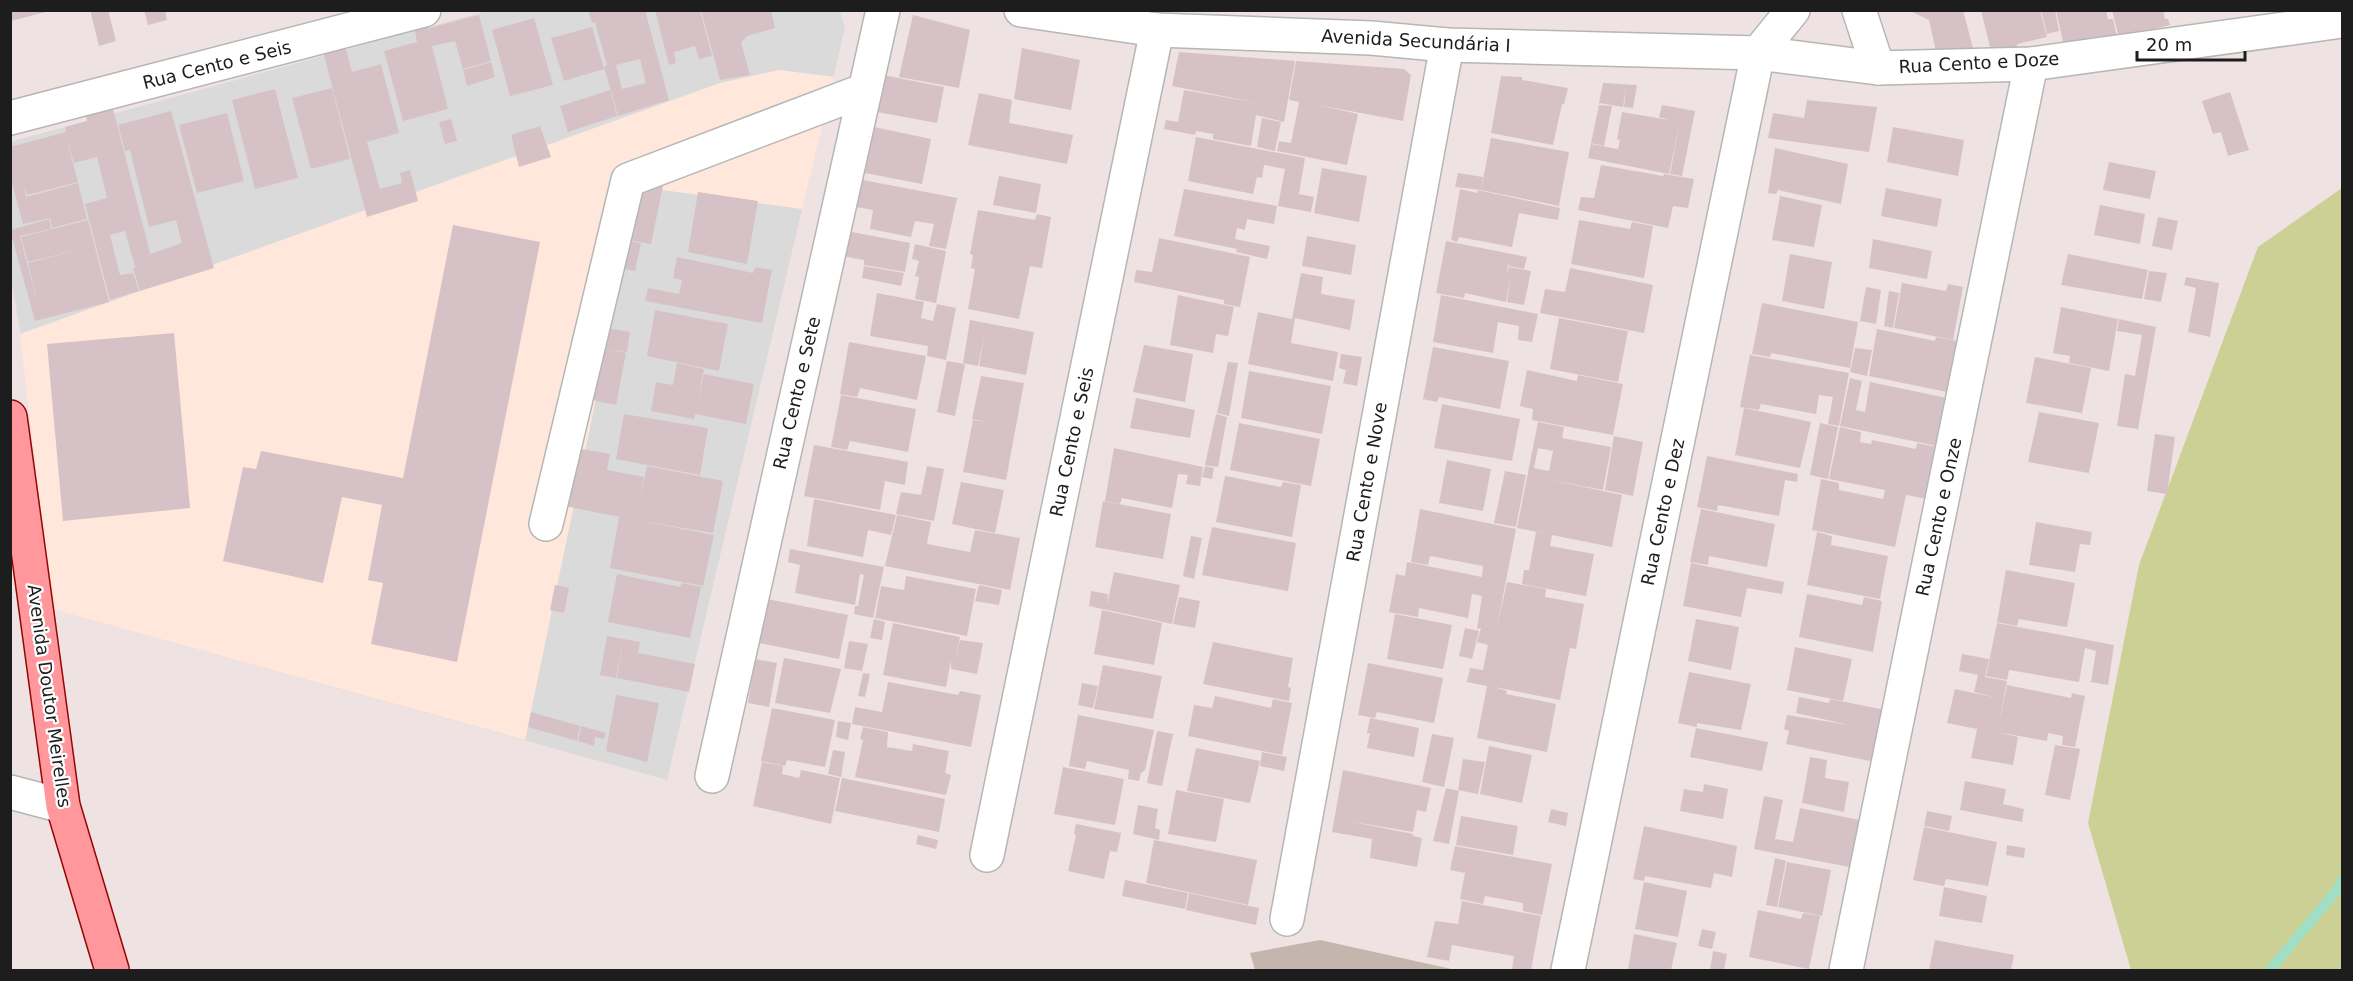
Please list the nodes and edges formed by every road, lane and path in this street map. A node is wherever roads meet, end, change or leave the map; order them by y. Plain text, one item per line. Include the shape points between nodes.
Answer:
1 (424, 10) edge
2 (883, 10) edge
3 (1021, 10) edge
4 (1793, 10) edge
5 (1859, 10) edge
6 (2343, 21) edge
7 (1368, 24) edge
8 (1157, 30) junction
9 (1447, 45) junction
10 (1758, 53) junction
11 (2031, 64) junction
12 (1878, 68) junction
13 (865, 90) junction
14 (10, 118) edge
15 (10, 417) edge
16 (546, 525) dead end
17 (712, 776) dead end
18 (10, 792) edge
19 (63, 806) junction
20 (987, 855) dead end
21 (1287, 919) dead end
22 (112, 970) edge
23 (1568, 970) edge
24 (1846, 970) edge

1 - 14 street, Rua Cento e Seis
2 - 13 street, Rua Cento e Sete
3 - 8 street, Avenida Secundária I
4 - 10 street
5 - 12 street
6 - 11 street, Rua Cento e Doze
7 - 8 street, Avenida Secundária I
7 - 9 street, Avenida Secundária I
8 - 20 street, Rua Cento e Seis
9 - 10 street, Avenida Secundária I
9 - 21 street, Rua Cento e Nove
10 - 12 street, Rua Cento e Doze
10 - 23 street, Rua Cento e Dez
11 - 12 street, Rua Cento e Doze
11 - 24 street, Rua Cento e Onze
13 - 16 street via 628,180
13 - 17 street, Rua Cento e Sete
15 - 19 main road, Avenida Doutor Meirelles
18 - 19 street
19 - 22 main road, Avenida Doutor Meirelles

